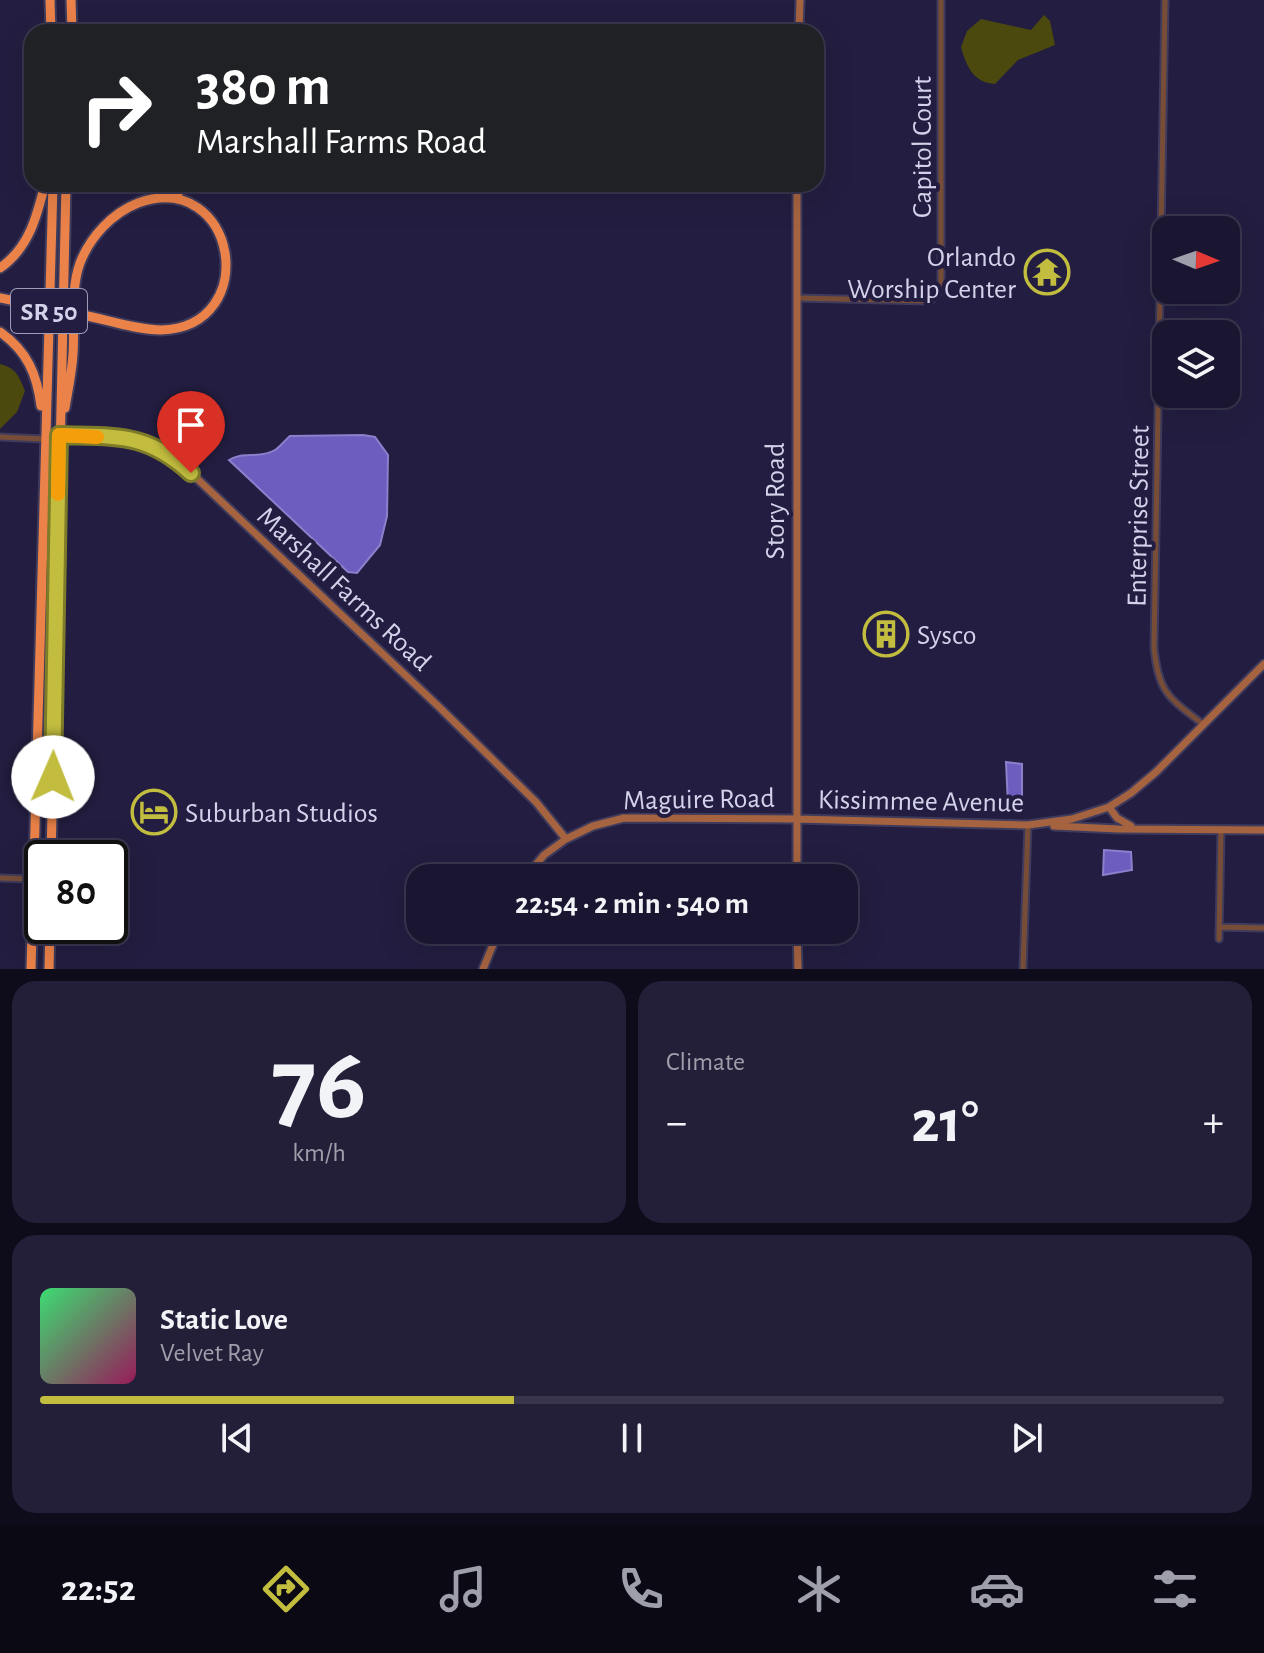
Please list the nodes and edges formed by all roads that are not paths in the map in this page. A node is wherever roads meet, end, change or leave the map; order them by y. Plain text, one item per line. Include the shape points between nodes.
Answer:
1 (50, 0) edge
2 (70, 0) edge
3 (800, 0) edge
4 (941, 0) edge
5 (1165, 0) edge
6 (50, 24) edge
7 (71, 24) edge
8 (799, 24) edge
9 (43, 192) edge
10 (53, 192) edge
11 (66, 192) edge
12 (169, 192) edge
13 (797, 192) edge
14 (0, 268) edge
15 (797, 298) junction
16 (0, 300) edge
17 (83, 317) junction
18 (0, 332) edge
19 (59, 435) junction
20 (0, 437) edge
21 (44, 437) junction
22 (1264, 664) edge
23 (1204, 725) junction
24 (35, 806) junction
25 (52, 806) junction
26 (1109, 807) junction
27 (1096, 812) junction
28 (796, 819) junction
29 (1028, 825) junction
30 (1045, 825) junction
31 (1118, 829) junction
32 (1141, 829) junction
33 (1221, 830) junction
34 (1264, 830) edge
35 (566, 839) junction
36 (34, 840) edge
37 (51, 840) edge
38 (537, 864) edge
39 (797, 864) edge
40 (0, 878) edge
41 (24, 879) edge
42 (1219, 927) junction
43 (1264, 928) edge
44 (1219, 939) dead end
45 (32, 944) edge
46 (50, 944) edge
47 (493, 944) edge
48 (797, 944) edge
49 (31, 969) edge
50 (49, 969) edge
51 (483, 969) edge
52 (798, 969) edge
53 (1023, 969) edge

1 - 6 highway
2 - 7 highway
3 - 8 street
4 - 15 street, Capitol Court via 941,290 930,301
5 - 23 street, Enterprise Street via 1154,647 1156,675 1166,693
9 - 14 highway via 31,231
10 - 21 highway, SR 50
11 - 19 highway, SR 50
12 - 17 highway via 191,198 224,229 231,247 231,280 216,311 170,335
13 - 15 street, Story Road
15 - 28 street, Story Road
16 - 17 highway, bridge
17 - 19 highway via 158,330 198,318 211,308 224,284 227,255 217,229 188,203 159,198 122,211 96,236 77,273 71,375
18 - 21 highway via 23,352 32,369
19 - 25 highway, SR 50
19 - 35 street, Marshall Farms Road via 131,439 172,455 437,705 536,802
20 - 21 street
21 - 24 highway, SR 50
22 - 23 street, Kissimmee Avenue
23 - 26 street, Kissimmee Avenue via 1156,772
24 - 25 highway
24 - 36 highway, SR 50
25 - 37 highway, SR 50
26 - 27 street, Kissimmee Avenue
26 - 32 street via 1127,825
27 - 30 street, Kissimmee Avenue
27 - 31 street via 1106,825
28 - 29 street, Kissimmee Avenue
28 - 35 street, Maguire Road via 624,818
28 - 39 street, Story Road
29 - 30 street, Kissimmee Avenue
29 - 53 street
30 - 31 street, Kissimmee Avenue
31 - 32 street, Kissimmee Avenue
32 - 33 street, Kissimmee Avenue
33 - 34 street, Kissimmee Avenue
33 - 42 street
35 - 38 street, Maguire Road
40 - 41 street
42 - 43 street
42 - 44 street
45 - 49 highway, SR 50
46 - 50 highway
47 - 51 street
48 - 52 street

